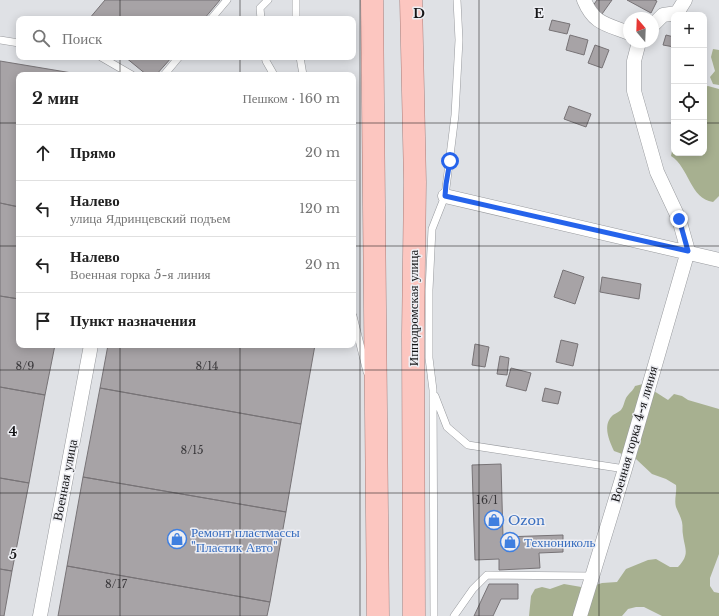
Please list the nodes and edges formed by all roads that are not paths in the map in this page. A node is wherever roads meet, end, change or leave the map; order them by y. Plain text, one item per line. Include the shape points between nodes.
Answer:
1 (227, 0) edge
2 (268, 0) edge
3 (296, 0) edge
4 (372, 0) edge
5 (411, 0) edge
6 (457, 0) edge
7 (584, 0) edge
8 (685, 0) edge
9 (214, 16) edge
10 (261, 16) edge
11 (296, 16) edge
12 (659, 19) edge
13 (623, 31) edge
14 (0, 40) edge
15 (16, 43) edge
16 (637, 48) edge
17 (106, 60) edge
18 (176, 60) edge
19 (266, 60) edge
20 (300, 60) edge
21 (127, 72) edge
22 (166, 72) edge
23 (272, 72) edge
24 (302, 72) edge
25 (445, 196) junction
26 (688, 251) junction
27 (719, 260) edge
28 (356, 329) edge
29 (90, 348) edge
30 (433, 390) junction
31 (377, 417) junction
32 (625, 469) junction
33 (592, 576) junction
34 (40, 616) edge
35 (378, 616) edge
36 (414, 616) edge
37 (434, 616) edge
38 (454, 616) edge
39 (580, 616) edge

1 - 9 lane
2 - 10 lane via 260,8
3 - 11 lane
4 - 31 highway
5 - 36 highway, Ипподромская улица via 415,182
6 - 25 lane via 459,40 455,115
7 - 13 street via 596,20
8 - 12 street via 677,13
14 - 15 lane
16 - 26 street via 634,61 634,91 658,172 679,219
17 - 21 lane
18 - 22 lane
19 - 23 lane
20 - 24 lane
25 - 26 street
25 - 30 lane via 432,229 428,290
26 - 27 street
26 - 32 street, Военная горка 4-я линия
28 - 31 lane
29 - 34 street, Военная улица
30 - 32 lane via 447,427 468,445
30 - 37 lane
31 - 35 highway
32 - 33 street, Военная горка 4-я линия
33 - 38 lane via 487,575 473,589
33 - 39 street, Военная горка 4-я линия

